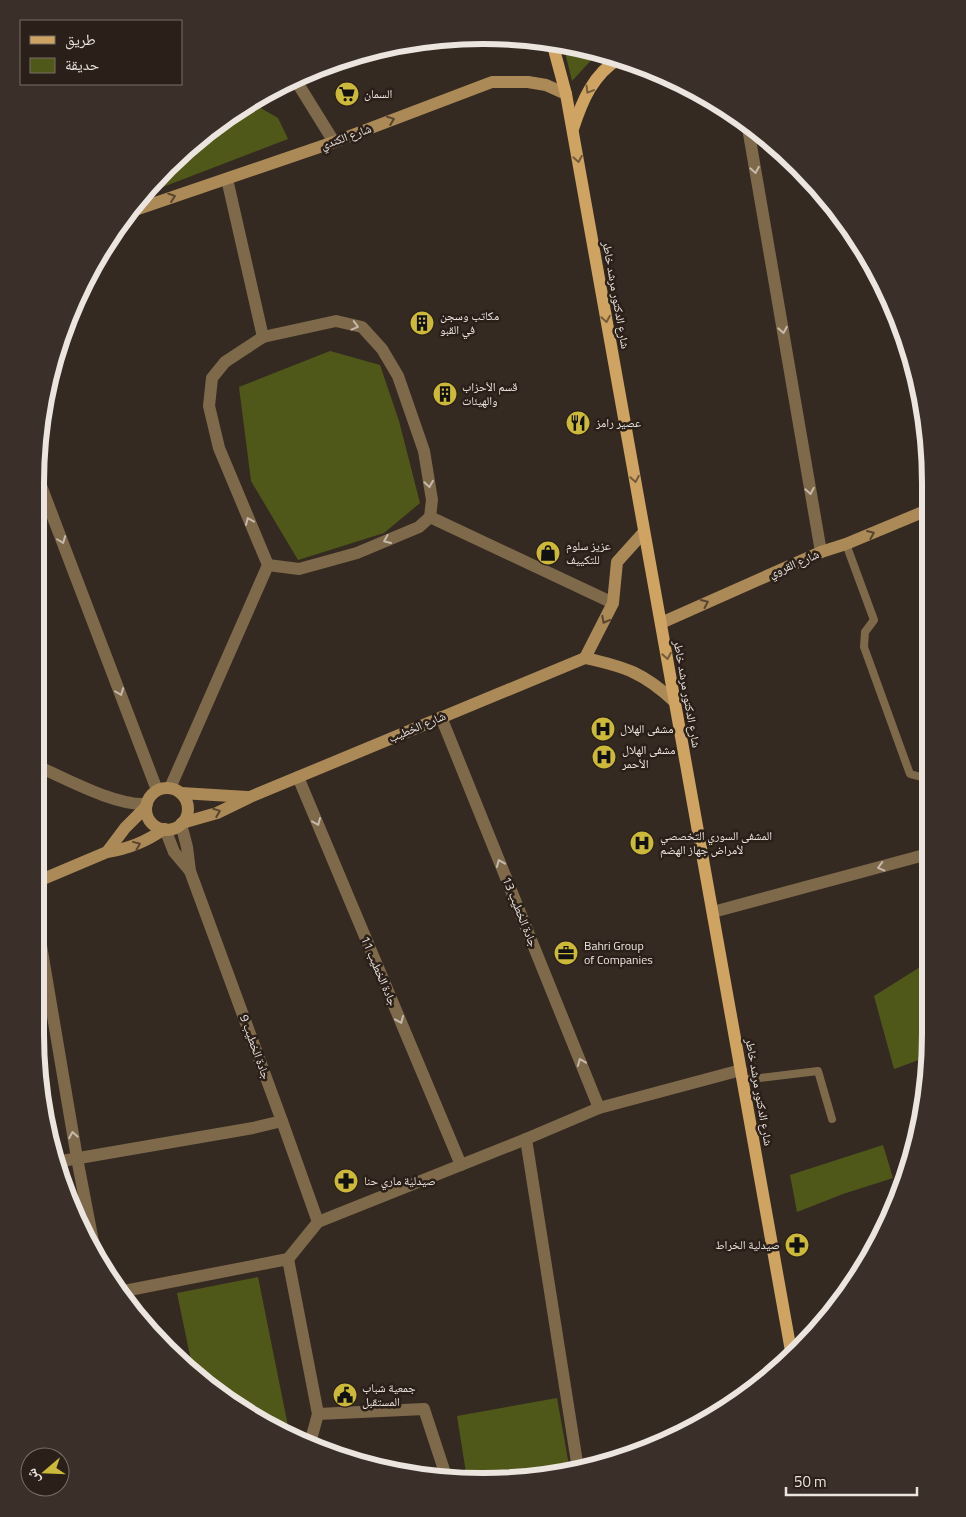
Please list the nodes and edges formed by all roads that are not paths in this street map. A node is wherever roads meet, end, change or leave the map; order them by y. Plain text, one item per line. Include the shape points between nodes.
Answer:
1 (554, 50) edge
2 (612, 64) edge
3 (298, 85) edge
4 (566, 94) junction
5 (573, 132) junction
6 (749, 134) edge
7 (334, 142) junction
8 (226, 179) junction
9 (141, 208) edge
10 (264, 337) junction
11 (44, 494) edge
12 (922, 512) edge
13 (430, 517) junction
14 (644, 532) junction
15 (846, 544) junction
16 (821, 552) junction
17 (268, 565) junction
18 (613, 603) junction
19 (661, 622) junction
20 (585, 658) junction
21 (675, 702) junction
22 (441, 718) junction
23 (44, 769) edge
24 (298, 777) junction
25 (922, 777) edge
26 (157, 790) junction
27 (176, 791) junction
28 (250, 797) junction
29 (147, 806) junction
30 (182, 823) junction
31 (164, 829) junction
32 (107, 852) junction
33 (922, 856) edge
34 (190, 871) junction
35 (44, 879) edge
36 (712, 912) junction
37 (44, 963) edge
38 (742, 1075) junction
39 (599, 1108) junction
40 (832, 1119) dead end
41 (282, 1120) junction
42 (526, 1139) junction
43 (77, 1158) junction
44 (63, 1161) edge
45 (461, 1165) junction
46 (318, 1222) junction
47 (91, 1232) edge
48 (288, 1259) junction
49 (127, 1290) edge
50 (790, 1348) edge
51 (318, 1414) junction
52 (311, 1438) edge
53 (577, 1463) edge
54 (444, 1471) edge

1 - 4 main road, شارع الدكتور مرشد خاطر
2 -> 5 main road via 588,91
3 - 7 street
4 - 5 main road, شارع الدكتور مرشد خاطر
7 -> 4 main road, شارع الكندي via 492,82 546,85
5 -> 14 main road, شارع الدكتور مرشد خاطر
6 -> 16 street
7 - 8 main road, شارع الكندي
9 -> 8 main road, شارع الكندي
8 - 10 street
10 -> 13 street via 336,321 362,327 382,349 398,376 424,452 432,500
17 -> 10 street via 219,448 209,406 212,378 225,362
11 -> 26 street
15 -> 12 main road, شارع القروي
13 -> 17 street via 419,527 357,553 299,569
13 - 18 street
14 - 18 main road via 617,562
14 - 19 main road, شارع الدكتور مرشد خاطر
15 - 16 main road, شارع القروي
15 - 25 lane via 874,620 865,632 864,647 910,774
19 -> 16 main road, شارع القروي
17 - 27 street
18 -> 20 main road
19 -> 21 main road, شارع الدكتور مرشد خاطر
20 - 21 main road via 619,665 643,676
20 - 22 main road, شارع الخطيب
21 - 36 main road, شارع الدكتور مرشد خاطر
22 - 24 main road, شارع الخطيب
39 -> 22 street, جادة الخطيب 13
23 - 29 street via 118,801
24 - 28 main road, شارع الخطيب
24 -> 45 street, جادة الخطيب 11
26 - 27 main road
26 - 29 main road
27 - 28 main road, شارع الخطيب
27 - 30 main road via 185,798 188,808
30 -> 28 main road, شارع الخطيب
29 - 31 main road via 151,821
29 - 32 main road via 124,828
30 - 31 main road
30 - 34 street, جادة الخطيب 9
32 -> 31 main road via 142,843
31 - 34 street, جادة الخطيب 9 via 174,852
32 - 35 main road
33 -> 36 street
34 - 41 street, جادة الخطيب 9
36 - 38 main road, شارع الدكتور مرشد خاطر
43 -> 37 street
38 - 39 street
38 - 40 lane via 818,1071
38 - 50 main road, شارع الدكتور مرشد خاطر
39 - 42 street
41 - 43 street via 253,1128
41 - 46 street, جادة الخطيب 9
42 - 45 street
42 - 53 street
43 - 44 street
43 - 47 street
45 - 46 street
46 - 48 street
48 - 49 street
48 - 51 street
51 - 52 street
51 - 54 street via 424,1409

